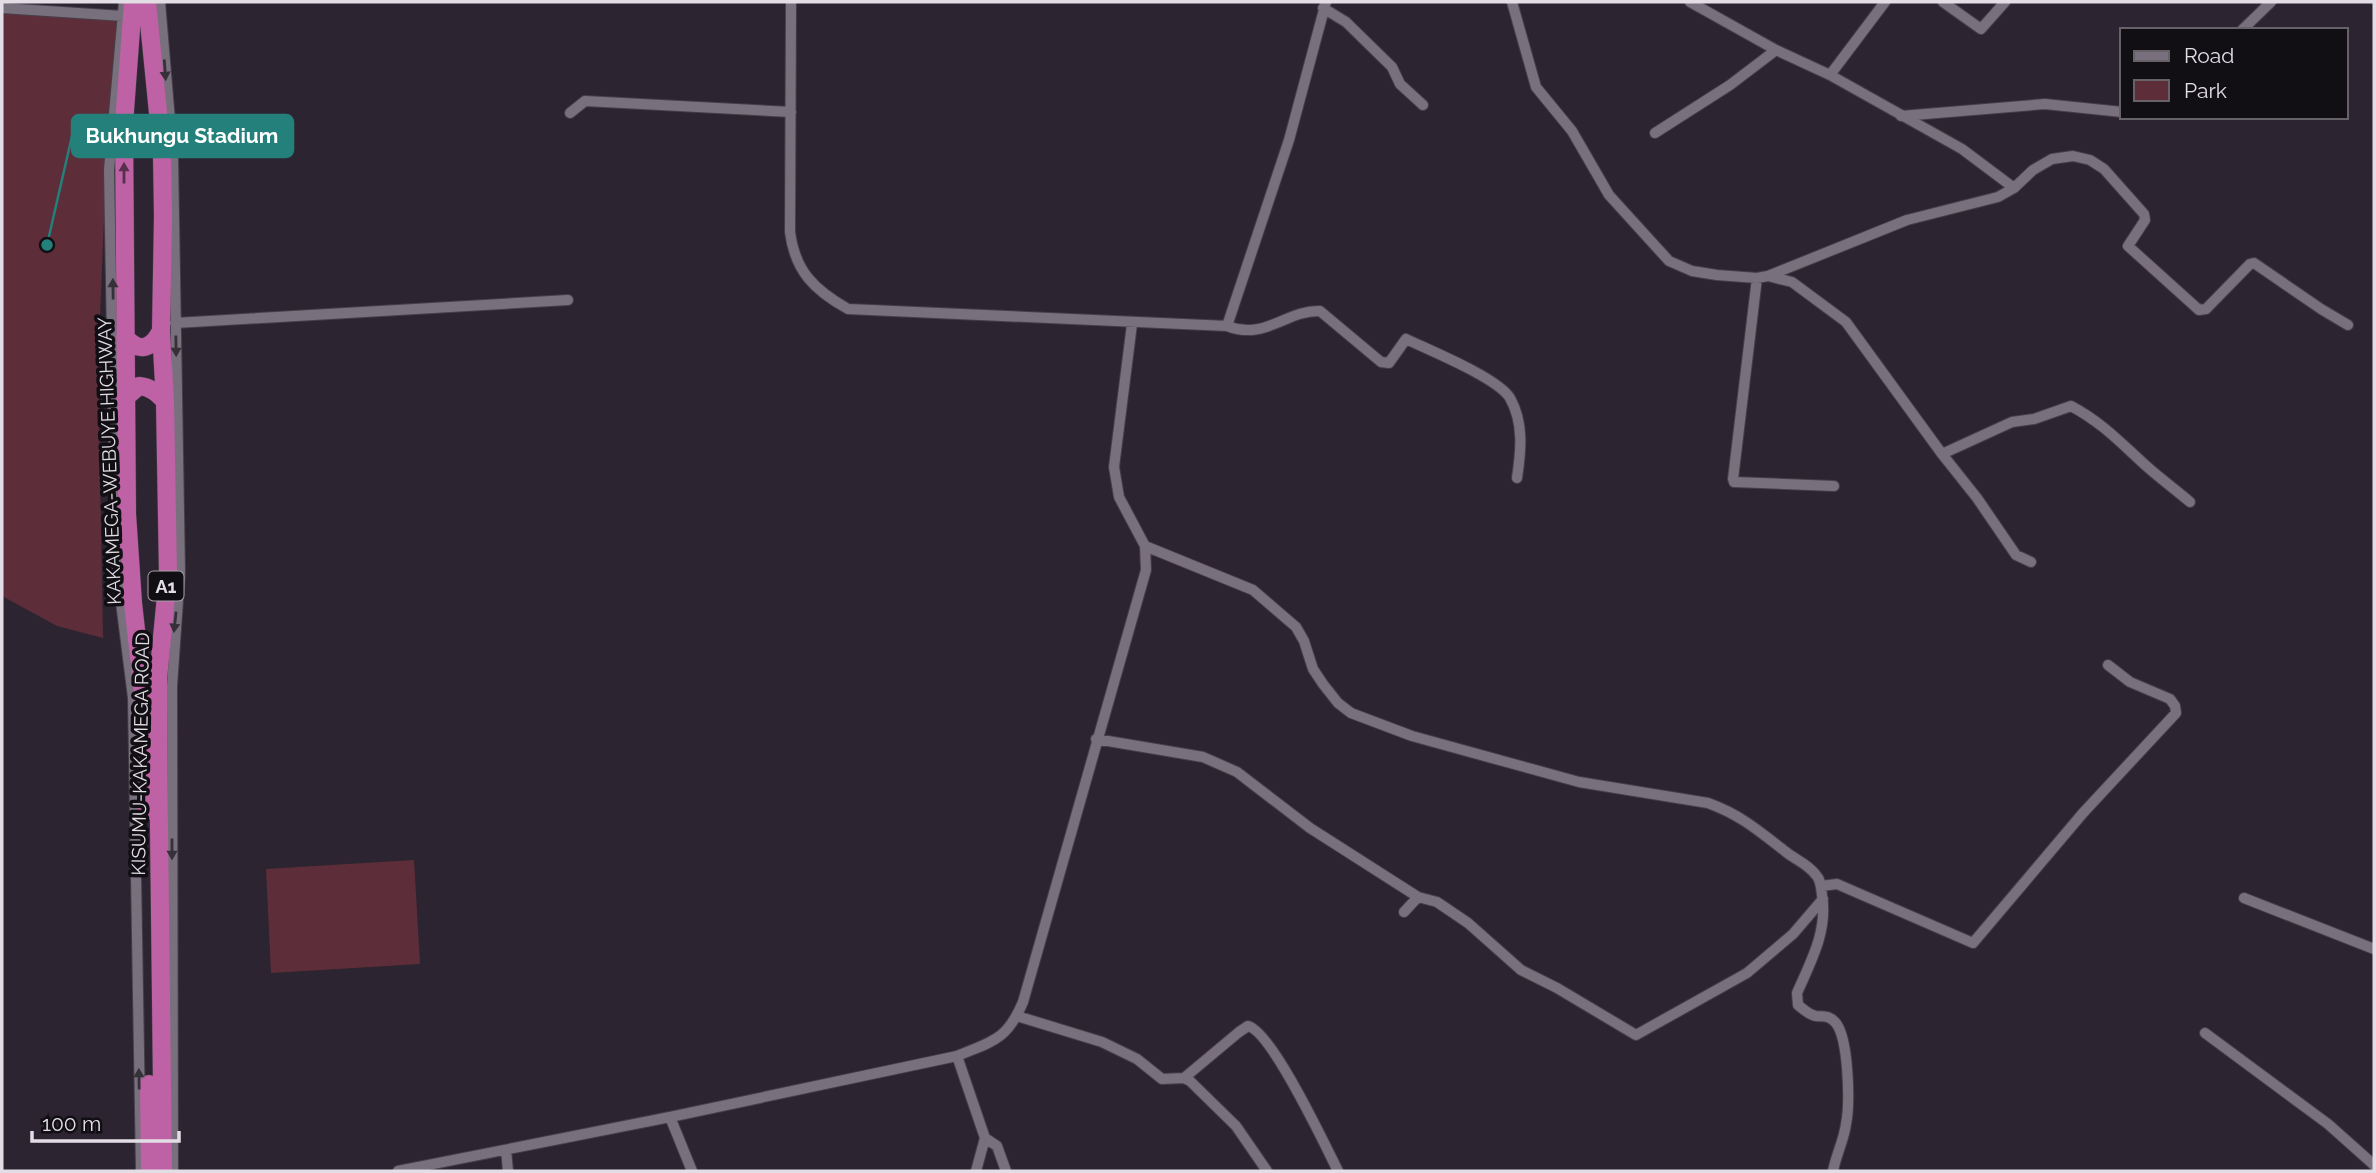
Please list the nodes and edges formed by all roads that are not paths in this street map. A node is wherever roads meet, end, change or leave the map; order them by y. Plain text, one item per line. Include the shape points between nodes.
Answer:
1 (124, 2) edge
2 (147, 2) edge
3 (160, 2) edge
4 (792, 2) edge
5 (1512, 2) edge
6 (1690, 2) edge
7 (1885, 2) edge
8 (1943, 2) edge
9 (2005, 2) edge
10 (2272, 2) edge
11 (1324, 5) edge
12 (2, 8) edge
13 (128, 9) edge
14 (2244, 28) edge
15 (1776, 50) junction
16 (1830, 75) junction
17 (1423, 105) dead end
18 (791, 112) junction
19 (2120, 112) edge
20 (570, 113) dead end
21 (1901, 116) junction
22 (1655, 133) dead end
23 (2014, 188) junction
24 (1762, 277) junction
25 (568, 300) dead end
26 (1132, 324) junction
27 (2348, 325) dead end
28 (1227, 326) junction
29 (168, 327) junction
30 (125, 337) junction
31 (125, 398) junction
32 (165, 401) junction
33 (1942, 454) junction
34 (1517, 478) dead end
35 (1834, 486) dead end
36 (2190, 502) dead end
37 (1145, 546) junction
38 (2031, 562) dead end
39 (131, 579) junction
40 (179, 580) junction
41 (121, 598) junction
42 (165, 598) junction
43 (2108, 666) dead end
44 (1096, 739) junction
45 (1821, 886) junction
46 (1418, 897) junction
47 (2244, 898) dead end
48 (1823, 899) junction
49 (1404, 912) dead end
50 (2374, 948) edge
51 (1017, 1016) junction
52 (2205, 1033) dead end
53 (957, 1056) junction
54 (1184, 1078) junction
55 (670, 1117) junction
56 (985, 1138) junction
57 (506, 1150) junction
58 (2374, 1165) edge
59 (141, 1171) edge
60 (150, 1171) edge
61 (163, 1171) edge
62 (173, 1171) edge
63 (398, 1171) edge
64 (508, 1171) edge
65 (692, 1171) edge
66 (976, 1171) edge
67 (1006, 1171) edge
68 (1267, 1171) edge
69 (1338, 1171) edge
70 (1833, 1171) edge

1 - 13 street
2 - 29 highway, KISUMU-KAKAMEGA ROAD / A1 via 162,153
3 -> 29 street via 173,156
4 - 18 street
5 - 24 street via 1536,87 1572,131 1609,195 1669,261 1692,271
6 - 15 street
7 - 16 street
8 - 9 street via 1981,29
10 - 14 street
11 - 17 street via 1392,67 1400,84
11 - 28 street via 1289,140
12 - 13 street
30 -> 13 highway, KAKAMEGA-WEBUYE HIGHWAY / A1 via 124,124 132,33
41 -> 13 street via 116,564 109,170
15 - 16 street
15 - 22 street
16 - 21 street
18 - 20 street via 585,102
18 - 26 street via 793,253 813,286 828,299 848,309
19 - 21 street via 2045,104
21 - 23 street via 1962,149
23 - 24 street via 1998,197 1906,220
23 - 27 street via 2052,159 2090,159 2144,214 2145,220 2128,246 2200,310 2254,263
24 - 33 street via 1793,282 1846,322
24 - 35 street via 1732,479 1741,484
25 - 29 street
26 - 28 street
26 - 37 street via 1114,467 1119,497
28 - 34 street via 1249,331 1320,311 1381,362 1389,363 1406,339 1465,367 1510,397 1521,436
29 - 30 highway via 146,348 138,348
29 - 32 highway, KISUMU-KAKAMEGA ROAD / A1
29 -> 40 street
30 - 31 highway, KAKAMEGA-WEBUYE HIGHWAY / A1
31 - 32 highway via 139,386
31 - 39 highway, KAKAMEGA-WEBUYE HIGHWAY / A1
32 - 42 highway, KISUMU-KAKAMEGA ROAD / A1
33 - 36 street via 2012,422 2071,406 2113,433
33 - 38 street via 2016,555
37 - 44 street via 1146,570
37 - 45 street via 1254,590 1296,627 1322,684 1351,713 1412,736 1579,782 1726,809 1807,865
39 - 41 street
39 - 60 highway, KAKAMEGA-WEBUYE HIGHWAY / A1 via 143,692
40 - 42 street
40 -> 62 street via 171,724
59 -> 41 street via 133,698
42 - 61 highway, KISUMU-KAKAMEGA ROAD / A1 via 158,678
43 - 45 street via 2130,682 2170,699 2176,713 2083,813 1973,943 1837,884
44 - 46 street via 1203,757 1237,772 1310,828
44 - 51 street
45 - 48 street
46 - 48 street via 1437,902 1468,923 1521,970 1636,1035 1747,973 1793,934
46 - 49 street
47 - 50 street
48 - 70 street via 1823,927 1797,993 1798,1005 1808,1013 1826,1015 1839,1026 1844,1044 1846,1123
51 - 53 street via 994,1042
51 - 54 street via 1102,1042 1137,1059 1162,1079
52 - 58 street via 2317,1116
53 - 55 street
53 - 56 street
54 - 68 street via 1236,1126
54 - 69 street via 1239,1031 1255,1028 1311,1115
55 - 57 street
55 - 65 street
56 - 66 street
56 - 67 street via 997,1146
57 - 63 street
57 - 64 street

